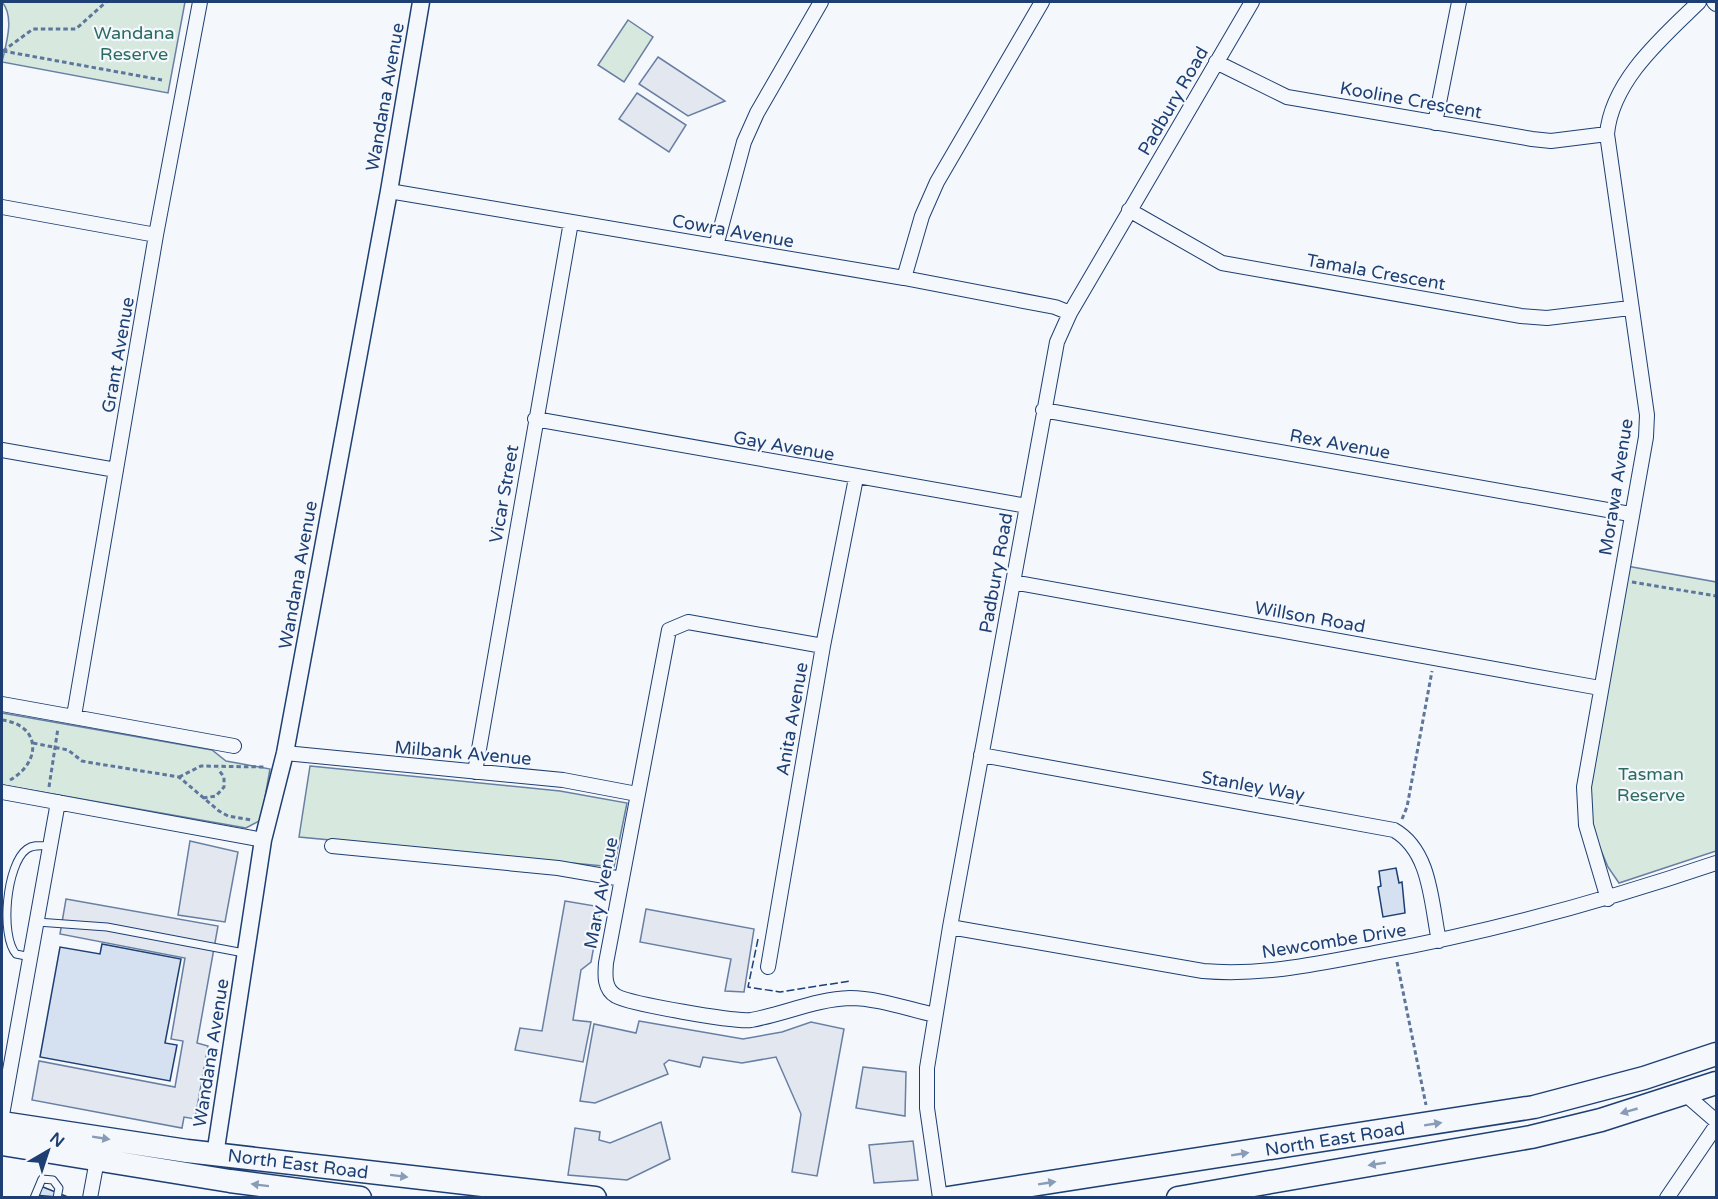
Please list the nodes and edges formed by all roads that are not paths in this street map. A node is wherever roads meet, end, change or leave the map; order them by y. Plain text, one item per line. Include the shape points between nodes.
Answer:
1 (200, 2) edge
2 (421, 2) edge
3 (821, 2) edge
4 (1042, 2) edge
5 (1252, 2) edge
6 (1460, 2) edge
7 (1699, 2) edge
8 (1216, 62) junction
9 (1435, 123) junction
10 (1607, 134) junction
11 (389, 191) junction
12 (2, 207) edge
13 (1129, 210) junction
14 (571, 222) junction
15 (156, 235) junction
16 (716, 246) junction
17 (904, 278) junction
18 (1630, 308) junction
19 (1070, 313) junction
20 (1043, 410) junction
21 (535, 419) junction
22 (2, 450) edge
23 (116, 471) junction
24 (855, 478) junction
25 (1027, 506) junction
26 (1630, 514) junction
27 (1013, 582) junction
28 (823, 646) junction
29 (1599, 688) junction
30 (2, 704) edge
31 (74, 716) junction
32 (234, 746) dead end
33 (285, 753) junction
34 (981, 755) junction
35 (475, 772) junction
36 (2, 792) edge
37 (637, 794) junction
38 (53, 797) junction
39 (263, 840) junction
40 (50, 846) junction
41 (332, 846) dead end
42 (1716, 863) edge
43 (622, 879) junction
44 (1608, 899) junction
45 (37, 922) junction
46 (950, 927) junction
47 (1439, 941) junction
48 (246, 953) junction
49 (31, 957) junction
50 (768, 967) dead end
51 (935, 1015) junction
52 (1709, 1057) edge
53 (1626, 1083) junction
54 (1716, 1083) edge
55 (1685, 1094) junction
56 (2, 1115) edge
57 (1716, 1121) edge
58 (2, 1123) edge
59 (1716, 1126) edge
60 (2, 1144) edge
61 (215, 1155) junction
62 (97, 1160) junction
63 (213, 1178) junction
64 (569, 1196) edge
65 (34, 1197) edge
66 (57, 1197) edge
67 (90, 1197) edge
68 (360, 1197) edge
69 (596, 1197) edge
70 (940, 1197) edge
71 (948, 1197) edge
72 (1187, 1197) edge
73 (1667, 1197) edge

1 - 15 street, Grant Avenue
2 - 11 street, Wandana Avenue
3 - 16 street via 744,142
4 - 17 street via 937,182 922,216
5 - 8 street, Padbury Road
6 - 9 street
7 - 10 street, Morawa Avenue via 1637,67 1612,109
8 - 9 street, Kooline Crescent via 1287,97
8 - 13 street, Padbury Road
9 - 10 street, Kooline Crescent via 1551,141
10 - 18 street, Morawa Avenue
11 - 14 street, Cowra Avenue
11 - 33 street, Wandana Avenue
12 - 15 street
13 - 18 street, Tamala Crescent via 1221,263 1521,316 1547,318
13 - 19 street, Padbury Road
14 - 16 street, Cowra Avenue
14 - 21 street, Vicar Street
15 - 23 street, Grant Avenue
16 - 17 street, Cowra Avenue
17 - 19 street, Cowra Avenue
18 - 26 street, Morawa Avenue via 1647,415
19 - 20 street, Padbury Road via 1057,342
20 - 25 street, Padbury Road
20 - 26 street, Rex Avenue
21 - 24 street, Gay Avenue
21 - 35 street, Vicar Street
22 - 23 street
23 - 31 street, Grant Avenue
24 - 25 street, Gay Avenue
24 - 28 street, Anita Avenue
25 - 27 street, Padbury Road
26 - 29 street, Morawa Avenue
27 - 29 street, Willson Road
27 - 34 street, Padbury Road
28 - 37 street, Mary Avenue via 688,622 669,630
28 - 50 street, Anita Avenue
29 - 44 street, Morawa Avenue via 1584,798 1587,825
30 - 31 street
31 - 32 street
33 - 35 street, Milbank Avenue
33 - 39 street, Wandana Avenue
34 - 46 street, Padbury Road
34 - 47 street, Stanley Way via 1394,830 1415,845 1422,860
35 - 37 street, Milbank Avenue via 563,780
36 - 38 street
37 - 43 street, Mary Avenue
38 - 39 street
38 - 40 street
39 - 48 street, Wandana Avenue
40 - 45 street
40 - 49 lane via 28,849 21,856 10,885 7,939 16,954
41 - 43 street via 552,867
42 - 44 street, Newcombe Drive
43 - 51 street, Mary Avenue via 605,976 616,996 748,1020 853,998
44 - 47 street, Newcombe Drive
45 - 48 lane via 107,927
45 - 49 street
46 - 47 street, Newcombe Drive via 1226,973 1285,970
46 - 51 street, Padbury Road
48 - 61 street, Wandana Avenue
49 - 56 street
51 - 70 street, Padbury Road via 925,1087
52 - 53 highway, North East Road
52 - 55 highway
53 - 55 highway via 1659,1084
71 -> 53 highway, North East Road via 1464,1119 1534,1107
54 - 55 highway, North East Road
55 - 57 street
55 -> 72 highway, North East Road via 1531,1137
58 -> 61 highway, North East Road
59 - 73 street
60 - 62 highway, North East Road
61 - 63 highway
61 -> 64 highway, North East Road
62 - 63 highway, North East Road
62 - 67 street
68 -> 63 highway, North East Road
64 - 69 highway, North East Road
65 - 66 lane via 42,1179 53,1180 59,1188

